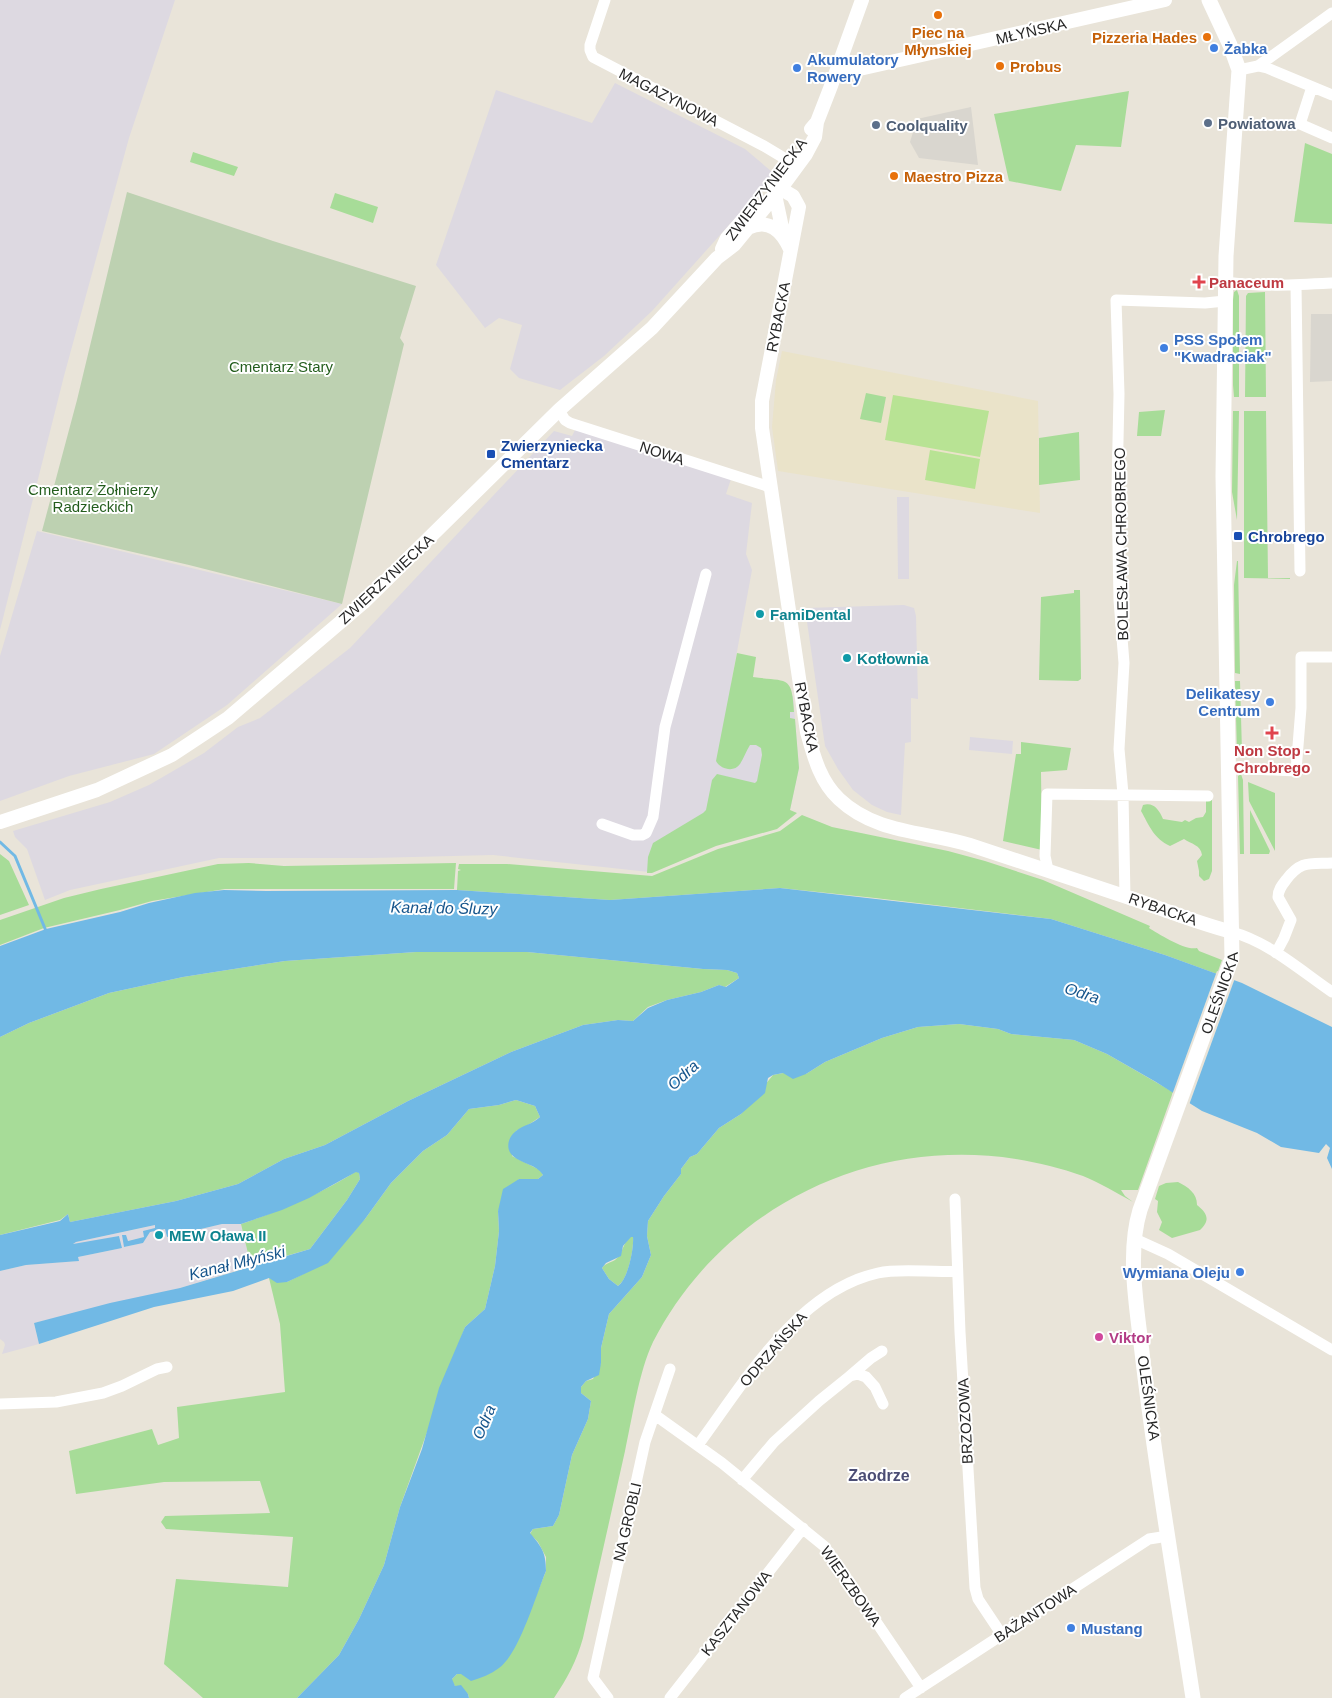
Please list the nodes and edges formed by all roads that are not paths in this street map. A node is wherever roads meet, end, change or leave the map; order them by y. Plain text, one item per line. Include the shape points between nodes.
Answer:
1 (605, 0) edge
2 (862, 0) edge
3 (1165, 0) edge
4 (1209, 0) edge
5 (1332, 13) edge
6 (839, 65) junction
7 (1258, 66) junction
8 (1239, 70) junction
9 (1312, 87) junction
10 (1332, 95) edge
11 (1332, 138) edge
12 (793, 165) junction
13 (776, 189) junction
14 (748, 228) junction
15 (787, 243) junction
16 (717, 258) junction
17 (1225, 282) junction
18 (1332, 282) edge
19 (1296, 285) junction
20 (1225, 301) junction
21 (560, 410) junction
22 (770, 488) junction
23 (1300, 571) dead end
24 (706, 574) dead end
25 (1332, 657) edge
26 (1229, 768) junction
27 (1123, 794) junction
28 (1208, 796) dead end
29 (7, 819) edge
30 (602, 824) dead end
31 (1332, 863) edge
32 (1048, 870) junction
33 (1270, 885) dead end
34 (1277, 895) junction
35 (1125, 896) junction
36 (1232, 932) junction
37 (1276, 954) junction
38 (1332, 992) edge
39 (955, 1199) dead end
40 (1135, 1239) junction
41 (957, 1271) junction
42 (1332, 1350) edge
43 (882, 1351) dead end
44 (167, 1366) dead end
45 (670, 1369) dead end
46 (850, 1376) junction
47 (0, 1404) edge
48 (884, 1404) dead end
49 (655, 1415) junction
50 (698, 1445) junction
51 (742, 1480) junction
52 (803, 1528) junction
53 (1168, 1536) junction
54 (1002, 1635) junction
55 (921, 1688) junction
56 (608, 1698) edge
57 (670, 1698) edge
58 (905, 1698) edge
59 (1193, 1698) edge

1 - 12 street, MAGAZYNOWA via 590,45 593,57 764,146
2 - 6 street, ZWIERZYNIECKA
3 - 6 street, MŁYŃSKA via 864,68
4 - 8 main road
5 - 7 street
6 - 12 street, ZWIERZYNIECKA via 817,122
7 - 8 street
7 - 9 street
8 - 17 main road
9 - 10 street
9 - 11 street via 1300,124
12 - 13 street, ZWIERZYNIECKA
13 - 14 street, ZWIERZYNIECKA
13 - 15 street, RYBACKA
13 - 15 street, RYBACKA via 793,196 799,208
13 - 16 street, ZWIERZYNIECKA via 727,238
14 - 15 street via 765,224 778,231
14 - 16 street, ZWIERZYNIECKA
15 - 22 street, RYBACKA via 762,401
16 - 21 street, ZWIERZYNIECKA via 652,328
17 - 19 street
17 - 20 main road
18 - 19 street
19 - 23 street
20 - 26 main road via 1224,526
20 - 27 street, BOLESŁAWA CHROBREGO via 1116,300 1118,600 1124,663 1123,727 1119,749
21 - 22 street, NOWA via 570,423
21 - 29 street, ZWIERZYNIECKA via 364,602 228,718 172,755 97,790
22 - 32 street, RYBACKA via 807,732 826,783 838,799 880,824 964,843
24 - 30 street via 665,727 653,817 642,835
25 - 26 street via 1301,657 1296,771
26 - 36 main road
27 - 28 street
27 - 32 street via 1046,794 1045,856
27 - 35 street, BOLESŁAWA CHROBREGO
31 - 34 street via 1299,866
32 - 35 street, RYBACKA
33 - 34 street
34 - 37 street via 1290,920
35 - 36 street, RYBACKA
36 - 37 street, RYBACKA
36 - 40 main road, OLEŚNICKA via 1232,958 1138,1216
37 - 38 street, RYBACKA
39 - 41 street, BRZOZOWA
40 - 42 street via 1168,1254
40 - 53 main road, OLEŚNICKA via 1136,1300
41 - 50 street, ODRZAŃSKA via 876,1273 827,1295 798,1318 767,1352
41 - 54 street, BRZOZOWA via 975,1588 978,1599
43 - 46 street
44 - 47 street via 102,1393 56,1402
45 - 49 street, NA GROBLI
46 - 48 street via 866,1377
46 - 51 street via 774,1442
49 - 50 street, WIERZBOWA
49 - 56 street, NA GROBLI via 645,1442 593,1678
50 - 51 street, WIERZBOWA
51 - 52 street, WIERZBOWA
52 - 55 street, WIERZBOWA via 824,1546 840,1567
52 - 57 street, KASZTANOWA
53 - 54 street, BAŻANTOWA via 1149,1539
53 - 59 main road, OLEŚNICKA
54 - 55 street, BAŻANTOWA
55 - 58 street, BAŻANTOWA

